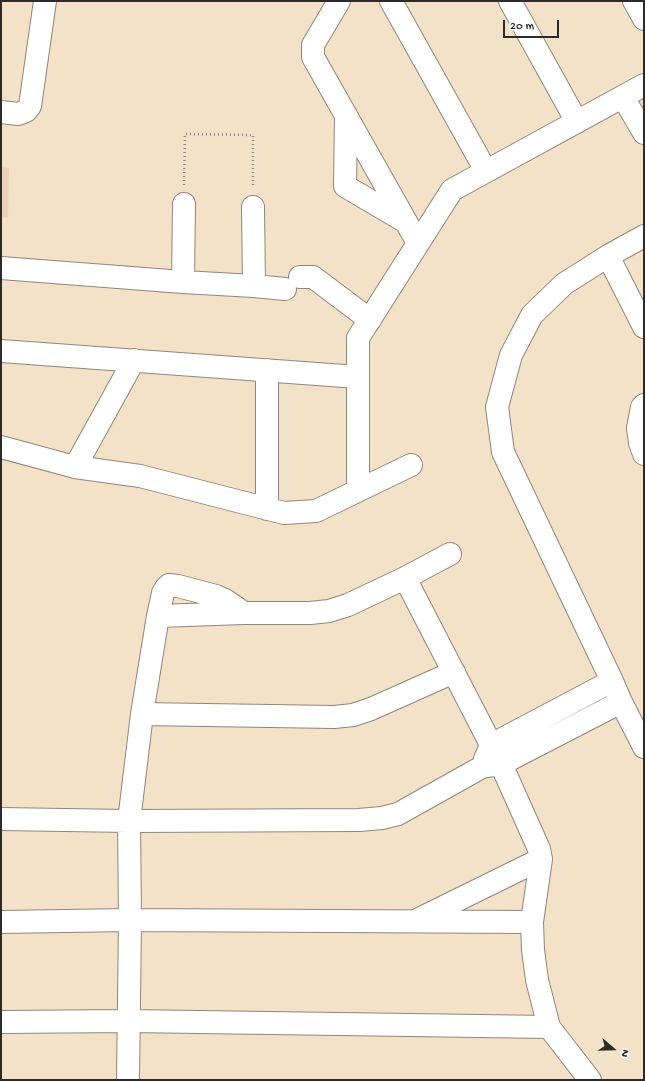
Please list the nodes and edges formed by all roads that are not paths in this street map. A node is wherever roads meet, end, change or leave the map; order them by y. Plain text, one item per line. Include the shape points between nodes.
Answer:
1 (45, 1) edge
2 (339, 1) edge
3 (391, 1) edge
4 (510, 1) edge
5 (634, 1) edge
6 (644, 19) edge
7 (644, 85) edge
8 (623, 97) junction
9 (1, 112) edge
10 (346, 114) junction
11 (577, 122) junction
12 (644, 133) edge
13 (486, 171) junction
14 (184, 204) road end
15 (253, 207) road end
16 (407, 222) junction
17 (644, 236) edge
18 (418, 243) junction
19 (608, 256) junction
20 (1, 268) edge
21 (183, 282) junction
22 (254, 286) junction
23 (370, 320) junction
24 (644, 327) edge
25 (1, 351) edge
26 (134, 360) junction
27 (267, 370) junction
28 (358, 377) junction
29 (644, 405) edge
30 (1, 447) edge
31 (644, 454) edge
32 (411, 465) dead end
33 (76, 467) junction
34 (358, 490) junction
35 (267, 509) junction
36 (450, 554) dead end
37 (405, 578) junction
38 (244, 613) junction
39 (158, 616) junction
40 (454, 672) junction
41 (612, 681) junction
42 (621, 702) junction
43 (142, 714) junction
44 (644, 747) edge
45 (491, 759) junction
46 (1, 819) edge
47 (129, 821) junction
48 (541, 859) junction
49 (130, 920) junction
50 (1, 922) edge
51 (412, 922) junction
52 (532, 922) junction
53 (129, 1021) junction
54 (1, 1022) edge
55 (549, 1027) junction
56 (128, 1080) edge
57 (590, 1080) edge

1 - 9 street via 30,106 18,114
2 - 10 street via 313,45 313,57
3 - 13 street
4 - 11 street
5 - 6 street
7 - 8 street
8 - 11 street
8 - 12 street
10 - 16 street
10 - 16 street via 345,186
11 - 13 street
13 - 18 street via 452,190
14 - 21 street
15 - 22 street
16 - 18 street
17 - 19 street
18 - 23 street
19 - 24 street
19 - 41 street via 564,284 532,315 511,355 497,406 503,452
20 - 21 street
21 - 22 street
22 - 23 street via 292,283 314,277
23 - 28 street via 358,338
25 - 26 street
26 - 27 street
26 - 33 street
27 - 28 street
27 - 35 street
28 - 34 street
29 - 31 street via 638,428
30 - 33 street
32 - 34 street
33 - 35 street via 140,476
34 - 35 street via 316,511 284,513
36 - 37 street
37 - 38 street via 348,605 329,611
37 - 40 street
38 - 39 street
38 - 39 street via 216,596 170,585 163,593
39 - 43 street
40 - 43 street via 353,715 334,717
40 - 45 street
41 - 42 street
41 - 45 street
42 - 44 street
42 - 45 street
43 - 47 street
45 - 47 street via 398,814 382,818
45 - 48 street via 535,838
46 - 47 street
47 - 49 street
48 - 51 street
48 - 52 street
49 - 50 street
49 - 51 street
49 - 53 street
51 - 52 street
52 - 55 street via 537,980
53 - 54 street
53 - 55 street
53 - 56 street
55 - 57 street

